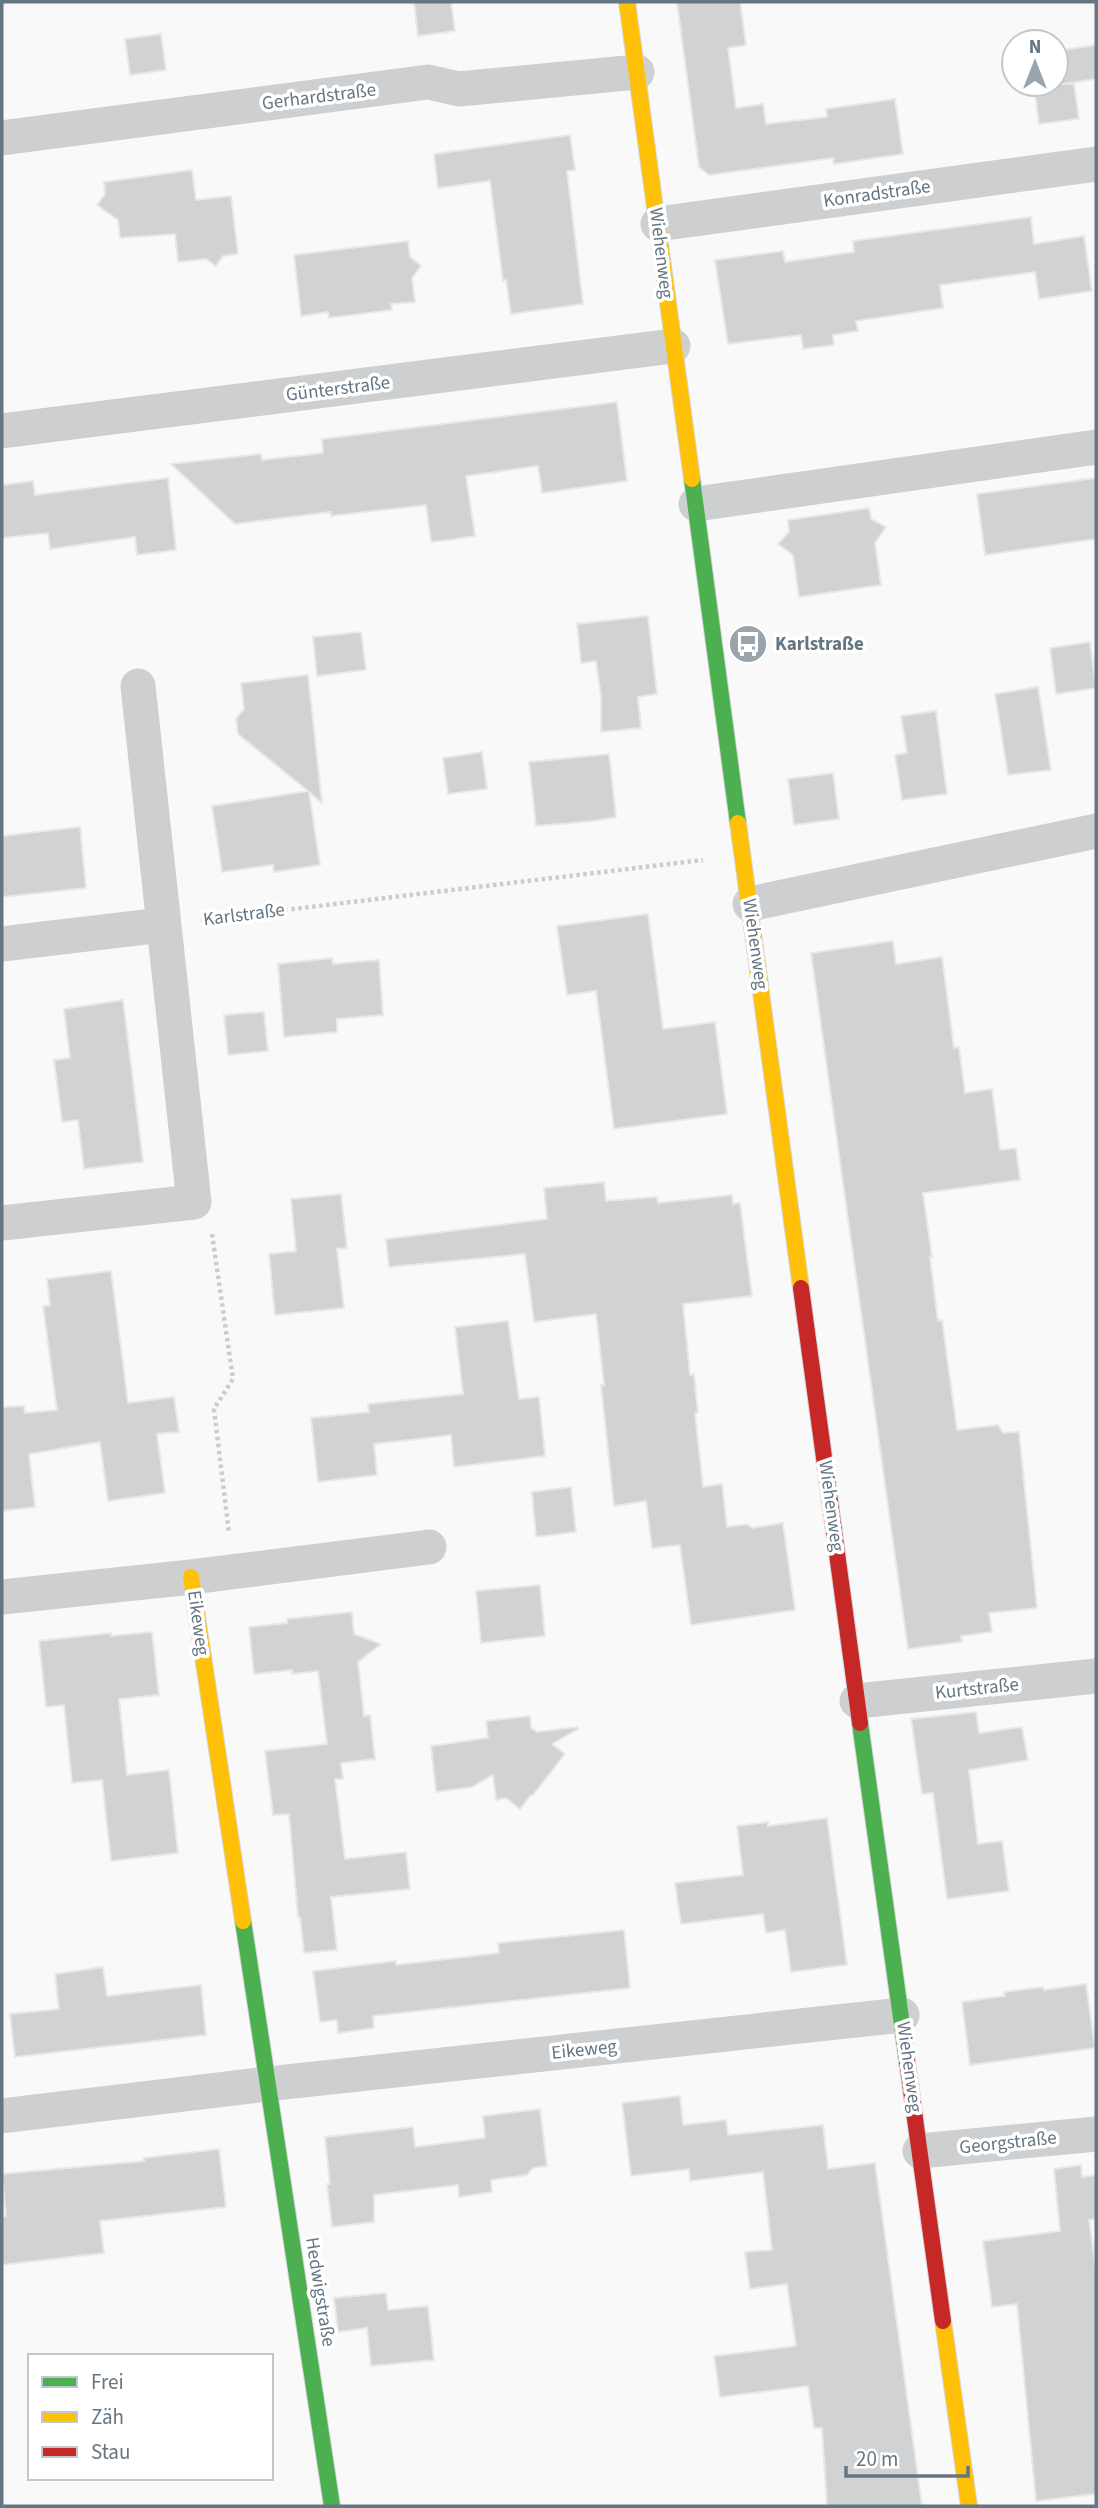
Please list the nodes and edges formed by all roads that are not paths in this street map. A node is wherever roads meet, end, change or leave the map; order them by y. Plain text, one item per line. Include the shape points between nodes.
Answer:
1 (627, 2) edge
2 (637, 72) junction
3 (2, 138) edge
4 (1096, 164) edge
5 (658, 223) junction
6 (673, 346) junction
7 (2, 431) edge
8 (1096, 447) edge
9 (696, 505) junction
10 (138, 686) dead end
11 (1096, 831) edge
12 (750, 904) junction
13 (162, 925) junction
14 (2, 944) edge
15 (2, 1223) edge
16 (429, 1547) dead end
17 (191, 1577) junction
18 (2, 1597) edge
19 (1096, 1676) edge
20 (857, 1701) junction
21 (902, 2015) junction
22 (267, 2084) junction
23 (2, 2116) edge
24 (1096, 2134) edge
25 (920, 2151) junction
26 (332, 2506) edge
27 (969, 2506) edge

1 - 2 street, Wiehenweg
2 - 3 street, Gerhardstraße via 459,89 428,82
2 - 5 street, Wiehenweg
4 - 5 street, Konradstraße
5 - 6 street, Wiehenweg
6 - 7 street, Günterstraße
6 - 9 street, Wiehenweg
8 - 9 street
9 - 12 street, Wiehenweg
10 - 13 street
11 - 12 street
12 - 20 street, Wiehenweg
13 - 14 street
13 - 15 street via 194,1202
16 - 17 street, Eikeweg
17 - 18 street, Eikeweg
17 - 22 street, Eikeweg
19 - 20 street, Kurtstraße
20 - 21 street, Wiehenweg
21 - 22 street, Eikeweg
21 - 25 street, Wiehenweg
22 - 23 street, Eikeweg
22 - 26 street, Hedwigstraße
24 - 25 street, Georgstraße
25 - 27 street, Wiehenweg

